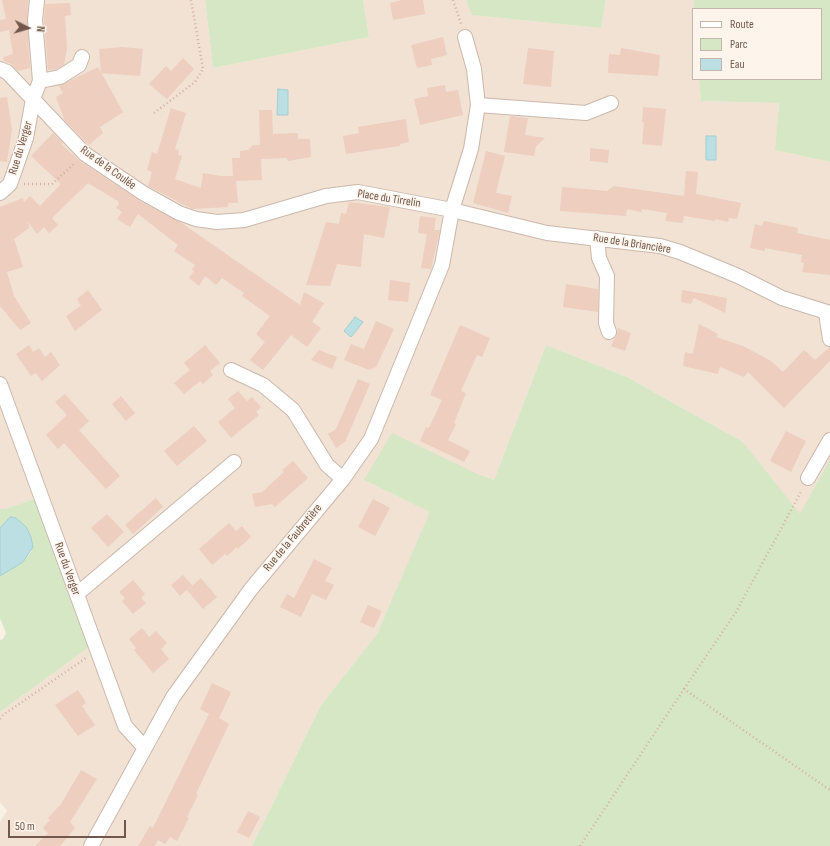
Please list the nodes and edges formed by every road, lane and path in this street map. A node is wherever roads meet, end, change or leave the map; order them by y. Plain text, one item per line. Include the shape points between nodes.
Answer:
1 (37, 0) edge
2 (191, 0) edge
3 (453, 0) edge
4 (466, 37) joint
5 (82, 57) dead end
6 (0, 69) edge
7 (40, 81) junction
8 (33, 99) junction
9 (611, 103) dead end
10 (478, 105) junction
11 (154, 113) dead end
12 (85, 154) junction
13 (5, 188) edge
14 (326, 196) joint
15 (452, 210) junction
16 (597, 238) junction
17 (828, 313) edge
18 (609, 332) dead end
19 (830, 339) edge
20 (231, 370) dead end
21 (0, 384) edge
22 (830, 440) edge
23 (234, 462) dead end
24 (808, 478) joint
25 (343, 479) junction
26 (77, 594) junction
27 (100, 658) junction
28 (684, 689) junction
29 (0, 719) edge
30 (144, 748) junction
31 (830, 790) edge
32 (91, 846) edge
33 (580, 846) edge

1 - 7 street via 35,20
2 - 11 path via 203,69 195,82
3 - 4 path
4 - 10 street, Rue de la Faubretière via 474,69
5 - 7 street via 79,65 60,77
6 - 8 street, Rue de la Coulée via 7,72
7 - 8 street, Rue du Verger
8 - 12 street, Rue de la Coulée
8 - 13 street, Rue du Verger via 26,138
9 - 10 street via 586,113
10 - 15 street, Rue de la Faubretière via 471,149
12 - 13 path via 52,184
12 - 14 street, Rue de la Coulée via 143,193 179,213 196,219 217,222 244,220
14 - 15 street, Place du Tirrelin via 358,192
15 - 16 street, Rue de la Briancière via 547,233
15 - 25 street, Rue de la Faubretière via 440,272 371,439
16 - 17 street, Rue de la Briancière via 660,246 680,252 782,298
16 - 18 street via 599,258 607,276 606,323
17 - 19 street, Rue de la Briancière
20 - 25 street via 263,385 293,410 327,466
21 - 26 street, Rue du Verger
22 - 24 street
23 - 26 street
24 - 28 path via 736,612
25 - 30 street, Rue de la Faubretière via 251,590 173,697
26 - 27 street, Rue du Verger
27 - 29 path via 88,657
27 - 30 street, Rue du Verger via 125,726
28 - 31 path
28 - 33 path
30 - 32 street, Rue de la Faubretière

